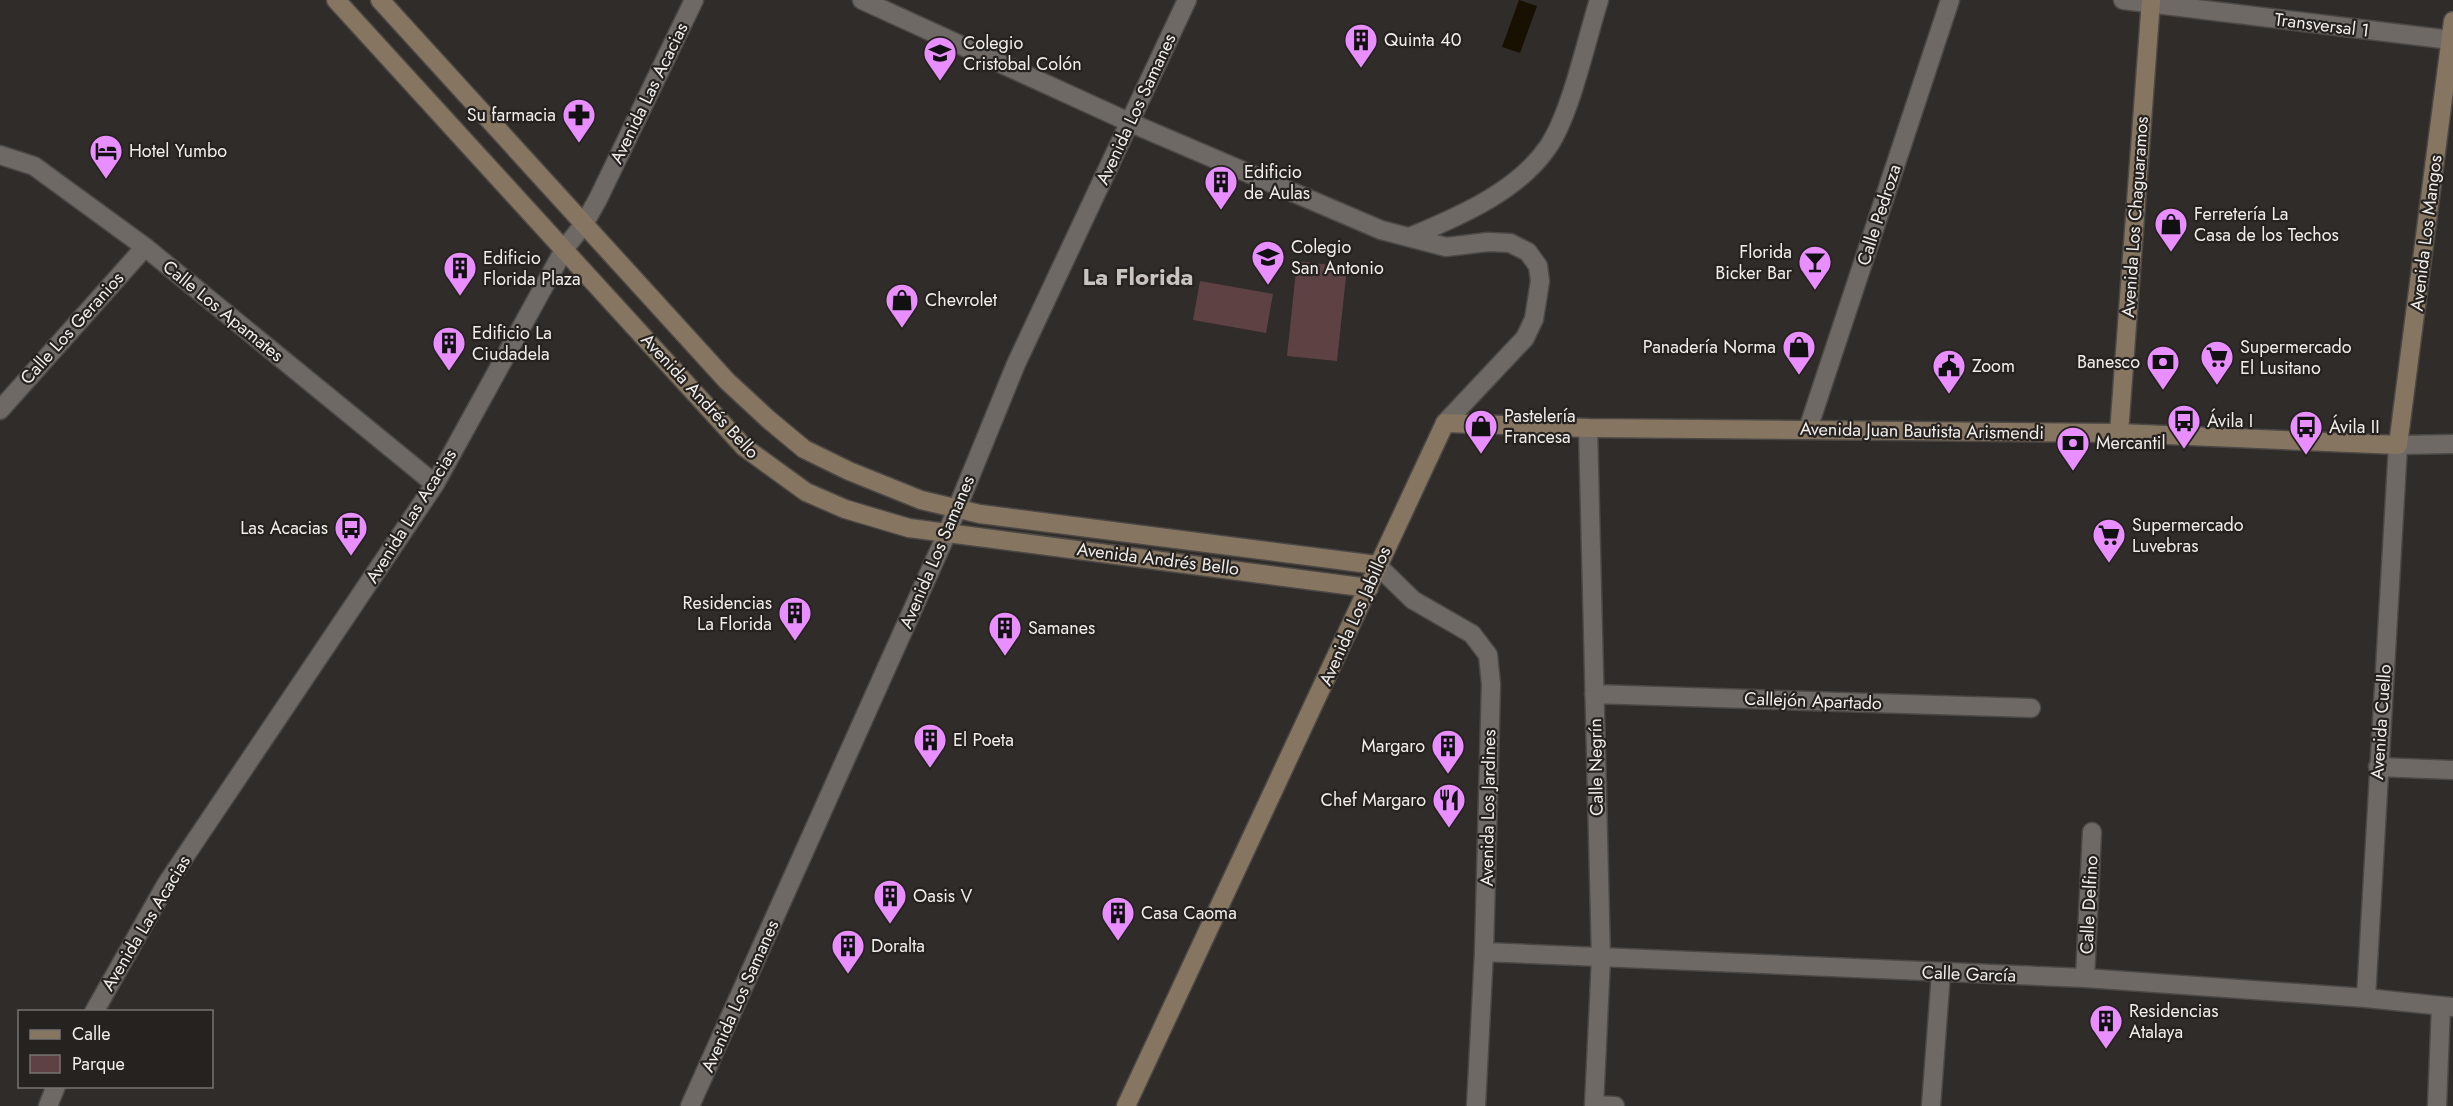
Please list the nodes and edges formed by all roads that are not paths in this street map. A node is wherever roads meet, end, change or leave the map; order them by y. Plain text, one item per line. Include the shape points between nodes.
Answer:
1 (336, 0) edge
2 (381, 0) edge
3 (694, 0) edge
4 (862, 0) edge
5 (1187, 0) edge
6 (1599, 0) edge
7 (1950, 0) edge
8 (2122, 0) edge
9 (2151, 2) edge
10 (2453, 21) edge
11 (2451, 40) junction
12 (1131, 123) junction
13 (0, 155) edge
14 (584, 224) junction
15 (1412, 236) junction
16 (145, 247) junction
17 (565, 248) junction
18 (0, 410) edge
19 (1445, 423) junction
20 (1588, 428) junction
21 (1808, 429) junction
22 (2120, 433) junction
23 (2453, 444) edge
24 (2398, 446) junction
25 (435, 484) junction
26 (957, 509) junction
27 (947, 533) junction
28 (1377, 565) junction
29 (1369, 588) junction
30 (1594, 694) junction
31 (2031, 708) dead end
32 (2378, 767) junction
33 (2453, 770) edge
34 (2092, 832) dead end
35 (1484, 952) junction
36 (1601, 958) junction
37 (1941, 973) junction
38 (2085, 978) junction
39 (2366, 998) junction
40 (2447, 1006) edge
41 (95, 1010) edge
42 (55, 1088) edge
43 (1594, 1105) edge
44 (48, 1106) edge
45 (690, 1106) edge
46 (1126, 1106) edge
47 (1476, 1106) edge
48 (1615, 1106) edge
49 (1931, 1106) edge
50 (2437, 1106) edge

1 - 17 street, Avenida Andrés Bello
2 - 14 street, Avenida Andrés Bello
3 - 14 street, Avenida Las Acacias
4 - 12 street
5 - 12 street, Avenida Los Samanes
6 - 15 street via 1564,115 1549,146 1530,169 1507,186
7 - 21 street, Calle Pedroza
8 - 9 street, Transversal 1
9 - 11 street, Transversal 1
9 - 22 street, Avenida Los Chaguaramos
10 - 11 street, Avenida Los Mangos
11 - 24 street, Avenida Los Mangos
12 - 15 street via 1381,230
12 - 26 street, Avenida Los Samanes via 1016,364
13 - 16 street, Calle Los Apamates via 34,166
14 - 17 street, Avenida Las Acacias
14 - 26 street, Avenida Andrés Bello via 727,381 804,449 921,500
15 - 19 street, Avenida Los Jabillos via 1446,247 1510,243 1528,252 1538,266 1540,281 1534,319 1525,338
16 - 18 street, Calle Los Geranios
16 - 25 street, Calle Los Apamates
17 - 25 street, Avenida Las Acacias
17 - 27 street, Avenida Andrés Bello via 714,416 774,471 806,492 845,509 909,528
19 - 20 street, Avenida Juan Bautista Arismendi
19 - 28 street, Avenida Los Jabillos
20 - 21 street, Avenida Juan Bautista Arismendi
20 - 30 street, Calle Negrín
21 - 22 street, Avenida Juan Bautista Arismendi
22 - 24 street, Avenida Juan Bautista Arismendi
23 - 24 street
24 - 32 street, Avenida Cuello
25 - 41 street, Avenida Las Acacias via 167,883
26 - 27 street, Avenida Los Samanes
26 - 28 street, Avenida Andrés Bello
27 - 29 street, Avenida Andrés Bello
27 - 45 street, Avenida Los Samanes
28 - 29 street, Avenida Los Jabillos
28 - 35 street, Avenida Los Jardines via 1413,600 1472,634 1488,655 1491,684
29 - 46 street, Avenida Los Jabillos
30 - 31 street, Callejón Apartado
30 - 36 street, Calle Negrín
32 - 33 street
32 - 39 street, Avenida Cuello
34 - 38 street, Calle Delfino
35 - 36 street, Calle García
35 - 47 street, Avenida Los Jardines
36 - 37 street, Calle García
36 - 43 street, Calle Negrín
37 - 38 street, Calle García
37 - 49 street
38 - 39 street, Calle García
39 - 40 street, Calle García
40 - 50 street
42 - 44 street
43 - 48 street

